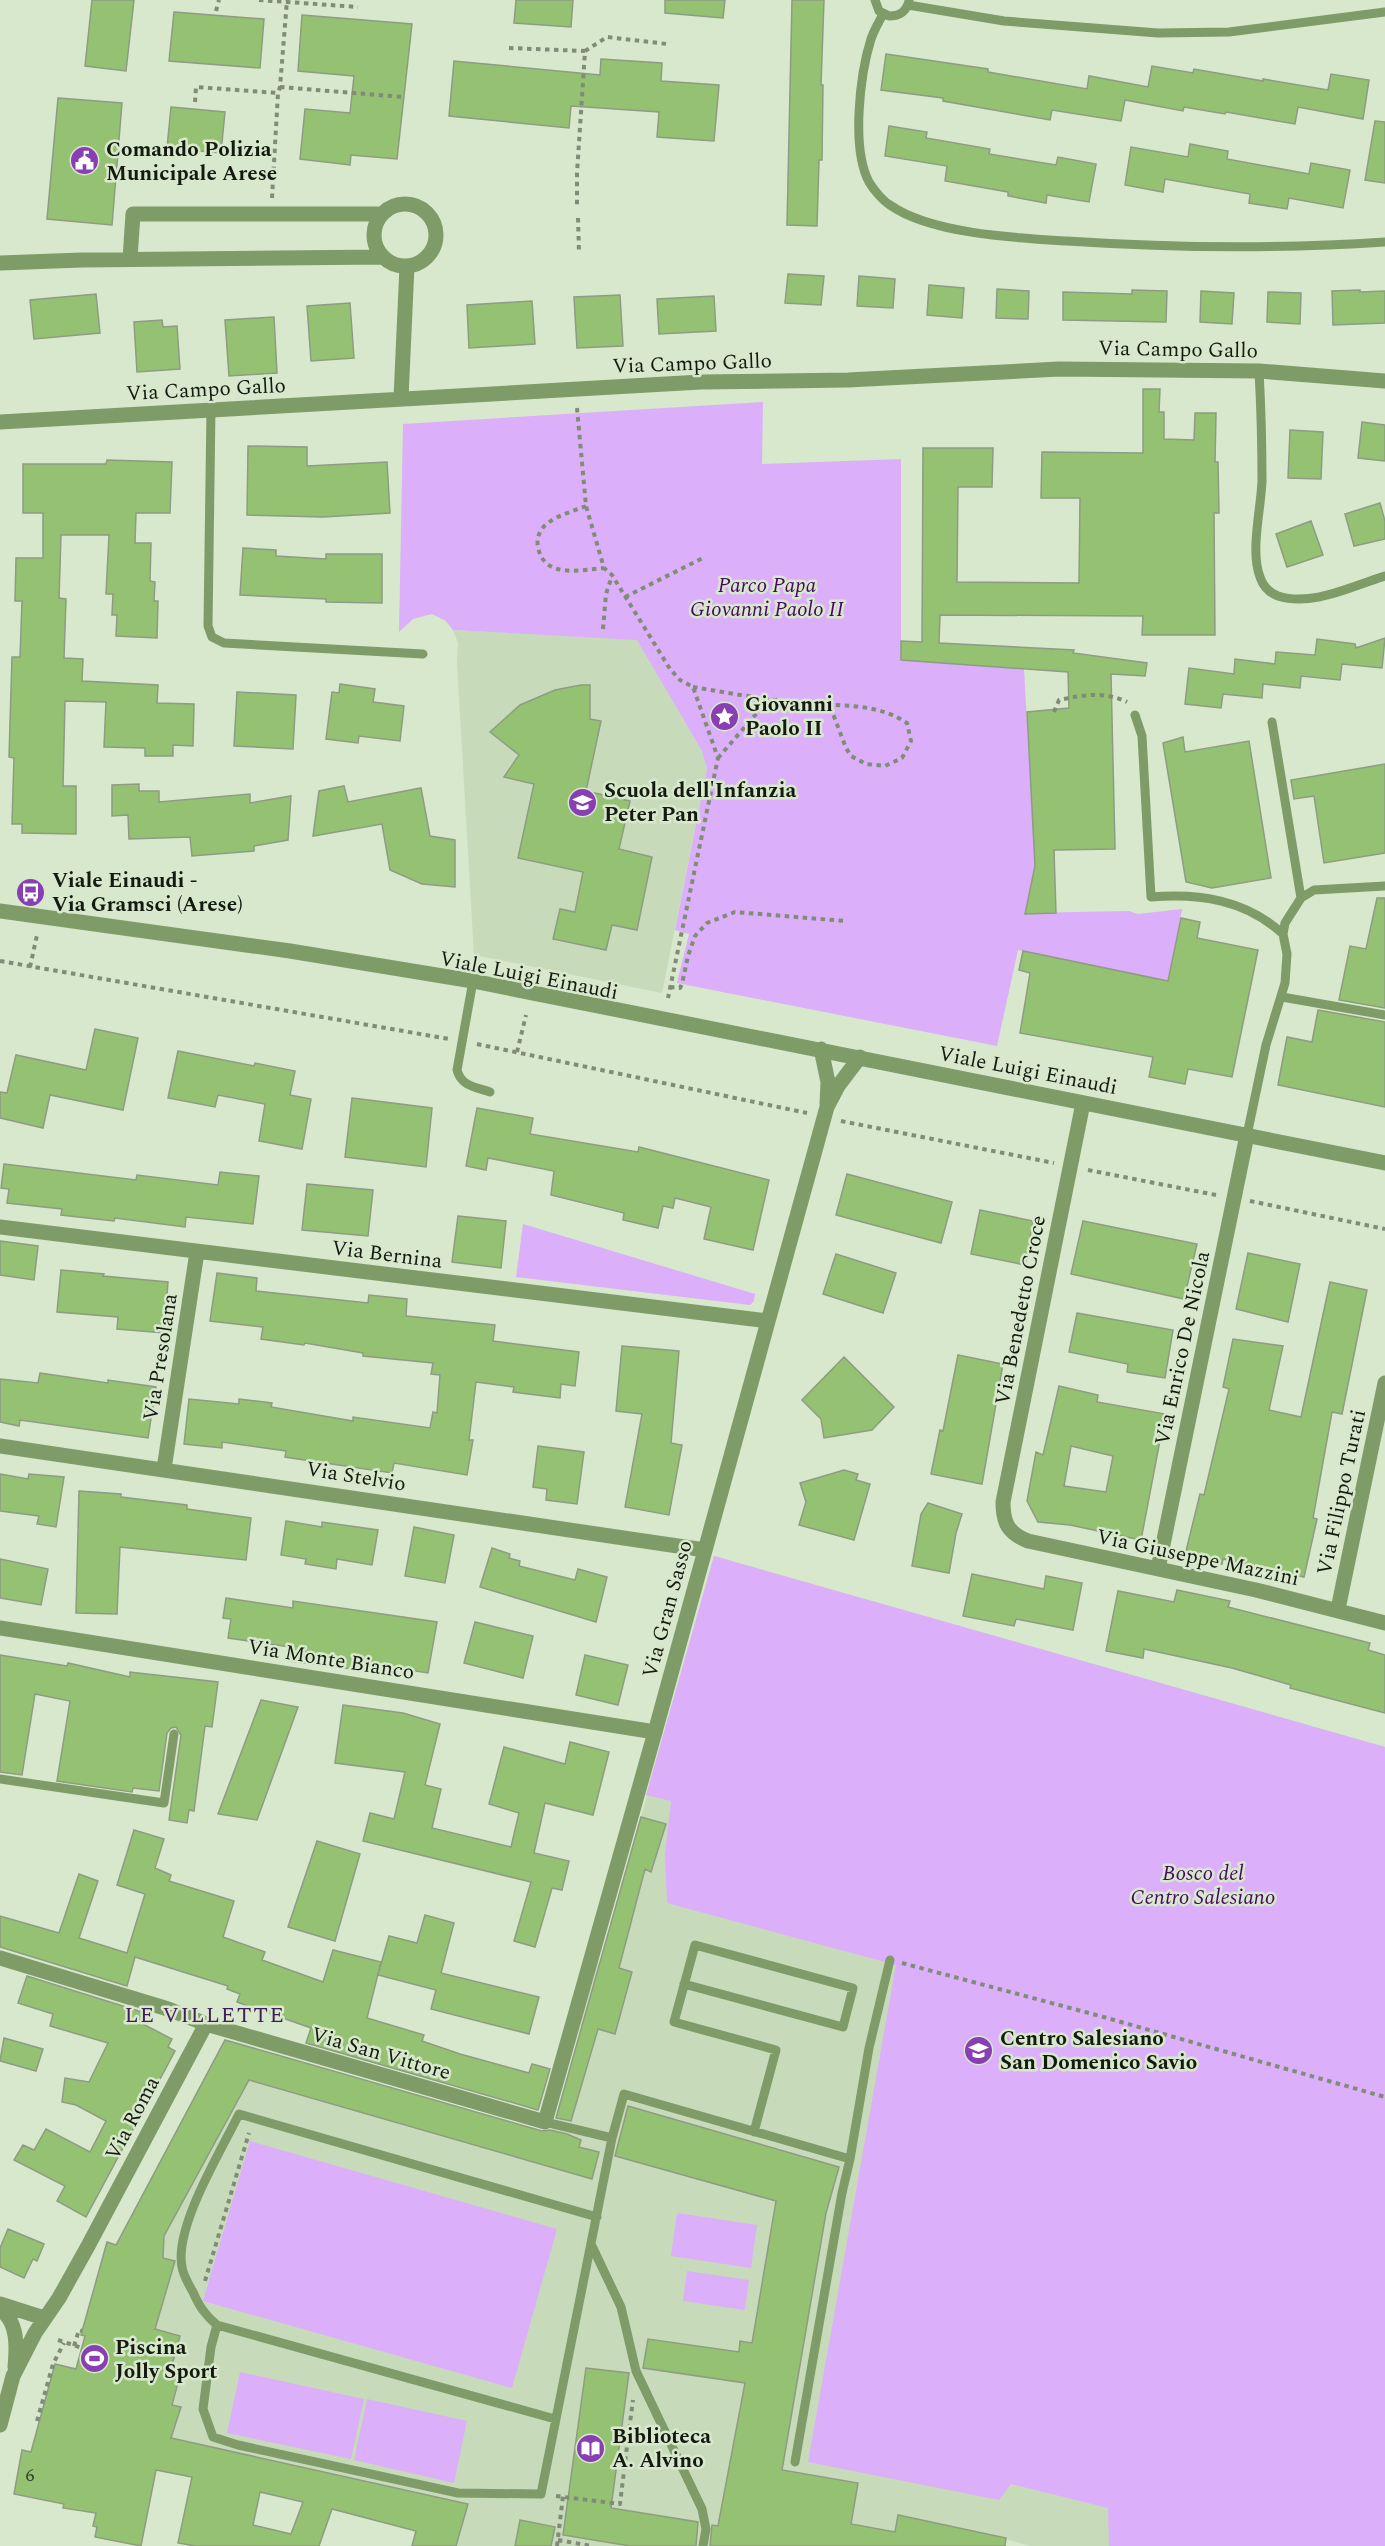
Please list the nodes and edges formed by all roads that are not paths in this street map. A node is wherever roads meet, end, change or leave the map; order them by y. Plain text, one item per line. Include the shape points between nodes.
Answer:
1 (875, 0) edge
2 (908, 3) edge
3 (1385, 12) edge
4 (883, 14) junction
5 (381, 214) junction
6 (1385, 242) edge
7 (383, 257) junction
8 (130, 259) junction
9 (0, 263) edge
10 (407, 266) junction
11 (1260, 371) junction
12 (1385, 381) edge
13 (401, 398) junction
14 (212, 409) junction
15 (0, 422) edge
16 (1385, 576) edge
17 (423, 654) dead end
18 (1134, 715) road end
19 (1272, 722) dead end
20 (1385, 886) edge
21 (1301, 898) junction
22 (0, 910) edge
23 (1283, 934) junction
24 (472, 984) junction
25 (1282, 997) junction
26 (1385, 1015) edge
27 (821, 1049) junction
28 (860, 1057) junction
29 (490, 1092) dead end
30 (1083, 1103) junction
31 (825, 1114) junction
32 (1247, 1135) junction
33 (1385, 1163) edge
34 (0, 1227) edge
35 (197, 1252) junction
36 (768, 1321) junction
37 (1385, 1383) edge
38 (0, 1446) edge
39 (164, 1469) junction
40 (1006, 1526) joint
41 (705, 1550) junction
42 (1158, 1569) junction
43 (1338, 1609) junction
44 (1385, 1623) edge
45 (0, 1628) edge
46 (656, 1732) junction
47 (174, 1734) dead end
48 (0, 1779) edge
49 (0, 1958) edge
50 (890, 1960) road end
51 (684, 1984) junction
52 (206, 2024) junction
53 (545, 2122) junction
54 (754, 2132) junction
55 (612, 2138) junction
56 (850, 2159) junction
57 (597, 2217) junction
58 (591, 2244) junction
59 (0, 2304) edge
60 (0, 2309) edge
61 (44, 2318) junction
62 (217, 2325) junction
63 (13, 2376) junction
64 (555, 2418) junction
65 (0, 2425) edge
66 (795, 2462) dead end
67 (703, 2546) edge

1 - 4 lane
2 - 3 lane via 1004,21 1158,33 1229,32
2 - 4 lane via 901,14
4 - 6 lane via 871,37 865,63 861,159 869,183 890,205 920,220 1023,238 1121,244 1228,248
5 - 7 street via 374,241
5 - 8 street via 133,214
5 - 10 street via 408,203 426,211 433,222 436,239 431,252 420,262
7 - 8 street
7 - 10 street
8 - 9 street
10 - 13 street
11 - 12 street, Via Campo Gallo
11 - 13 street, Via Campo Gallo via 1059,369
11 - 16 lane via 1262,482 1257,560 1265,587 1276,595 1309,600
13 - 14 street, Via Campo Gallo
14 - 15 street, Via Campo Gallo
14 - 17 lane via 208,626 212,637 224,643
18 - 23 lane via 1142,736 1151,897 1200,896 1228,903 1260,915
19 - 21 lane
20 - 21 lane via 1314,890
21 - 23 lane via 1285,922
22 - 24 street, Viale Luigi Einaudi via 388,967
23 - 25 lane via 1287,968
24 - 27 street, Viale Luigi Einaudi
24 - 29 lane via 459,1077 467,1085
25 - 26 lane
25 - 32 lane via 1266,1045
27 - 28 street, Viale Luigi Einaudi
27 - 31 street, Via Gran Sasso via 828,1082
28 - 30 street, Viale Luigi Einaudi
28 - 31 street, Via Gran Sasso via 838,1086
30 - 32 street, Viale Luigi Einaudi
30 - 40 street, Via Benedetto Croce via 1003,1502
31 - 36 street, Via Gran Sasso
32 - 33 street, Viale Luigi Einaudi
32 - 42 street, Via Enrico De Nicola
34 - 35 street, Via Bernina
35 - 36 street, Via Bernina
35 - 39 street, Via Presolana
36 - 41 street, Via Gran Sasso
37 - 43 street, Via Filippo Turati
38 - 39 street, Via Stelvio
39 - 41 street, Via Stelvio
40 - 42 street, Via Giuseppe Mazzini via 1028,1541
41 - 46 street, Via Gran Sasso
42 - 43 street, Via Giuseppe Mazzini
43 - 44 street, Via Giuseppe Mazzini
45 - 46 street, Via Monte Bianco
46 - 53 street, Via Gran Sasso
47 - 48 lane via 164,1803
49 - 52 street
50 - 56 lane via 869,2048
51 - 51 lane via 843,2027 853,1988 695,1945
51 - 54 lane via 674,2022 776,2050
52 - 53 street, Via San Vittore
52 - 61 street, Via Roma via 88,2246
53 - 55 lane
54 - 55 lane via 624,2094
54 - 56 lane
55 - 57 lane
56 - 66 lane
57 - 58 lane
57 - 62 lane via 239,2114 189,2217 182,2244 182,2268 199,2305
58 - 64 lane
58 - 67 lane via 621,2307 636,2371 702,2510 706,2529
59 - 61 street
60 - 63 street via 11,2320 15,2332
61 - 63 street, Via Roma
62 - 64 lane
62 - 64 lane via 203,2409 213,2437 238,2445 458,2493 540,2494
63 - 65 street, Via Roma

